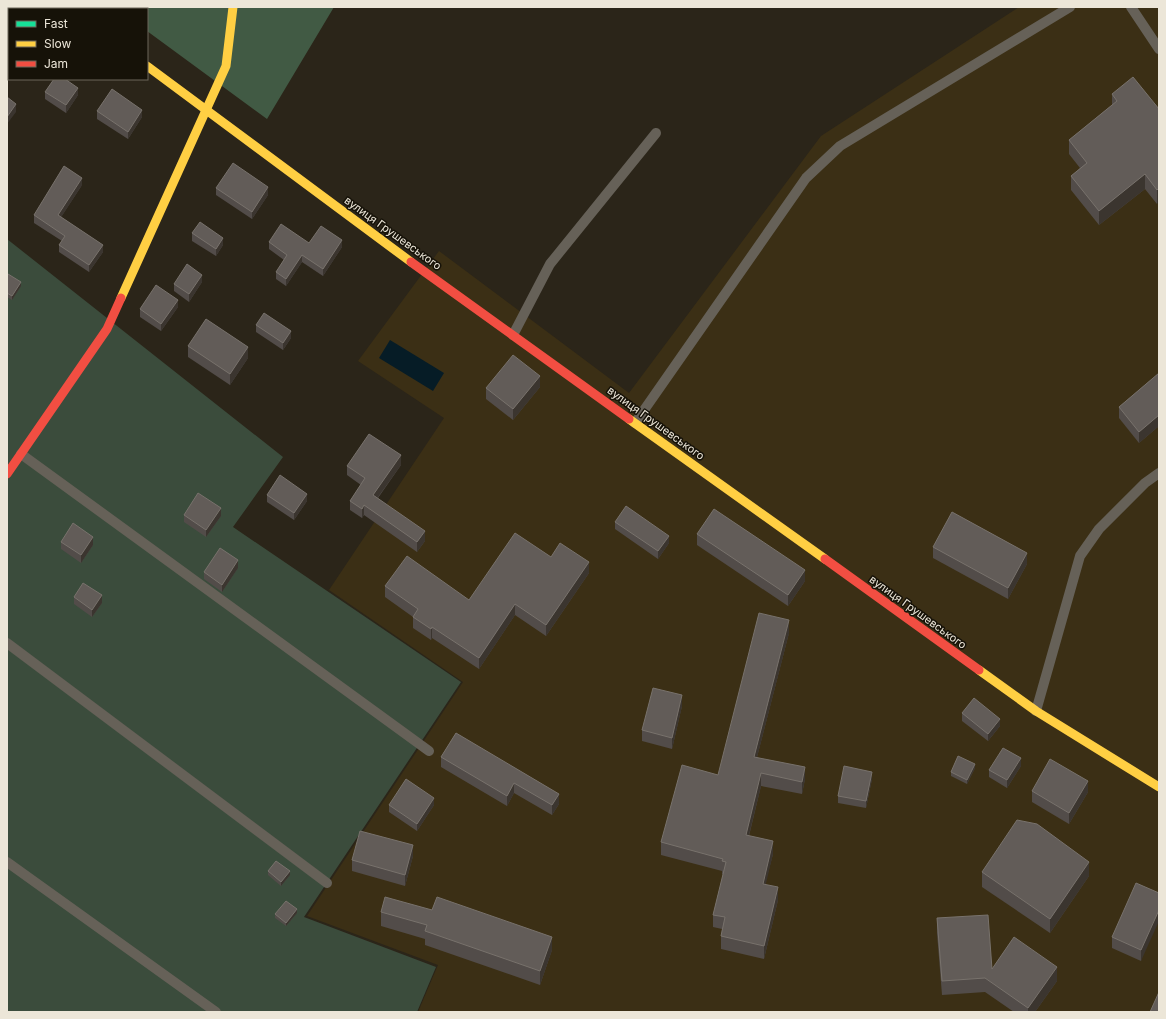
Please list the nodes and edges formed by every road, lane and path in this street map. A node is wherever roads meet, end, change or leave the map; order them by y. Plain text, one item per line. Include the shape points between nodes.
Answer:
1 (233, 7) edge
2 (1070, 7) edge
3 (1131, 7) edge
4 (1159, 49) edge
5 (148, 67) edge
6 (206, 110) junction
7 (656, 133) dead end
8 (513, 335) junction
9 (635, 424) junction
10 (21, 454) junction
11 (1159, 473) edge
12 (7, 474) edge
13 (7, 643) edge
14 (1036, 711) junction
15 (429, 751) dead end
16 (1159, 787) edge
17 (7, 862) edge
18 (327, 883) dead end
19 (216, 1012) edge

1 - 6 street via 226,66
2 - 9 lane via 840,146 806,178
3 - 4 lane
5 - 6 street, вулиця Грушевського
6 - 8 street, вулиця Грушевського
6 - 10 street via 107,329
7 - 8 lane via 550,264
8 - 9 street, вулиця Грушевського
9 - 14 street, вулиця Грушевського
10 - 12 street
10 - 15 lane
11 - 14 lane via 1145,483 1099,529 1080,556
13 - 18 lane
14 - 16 street, вулиця Грушевського
17 - 19 lane

